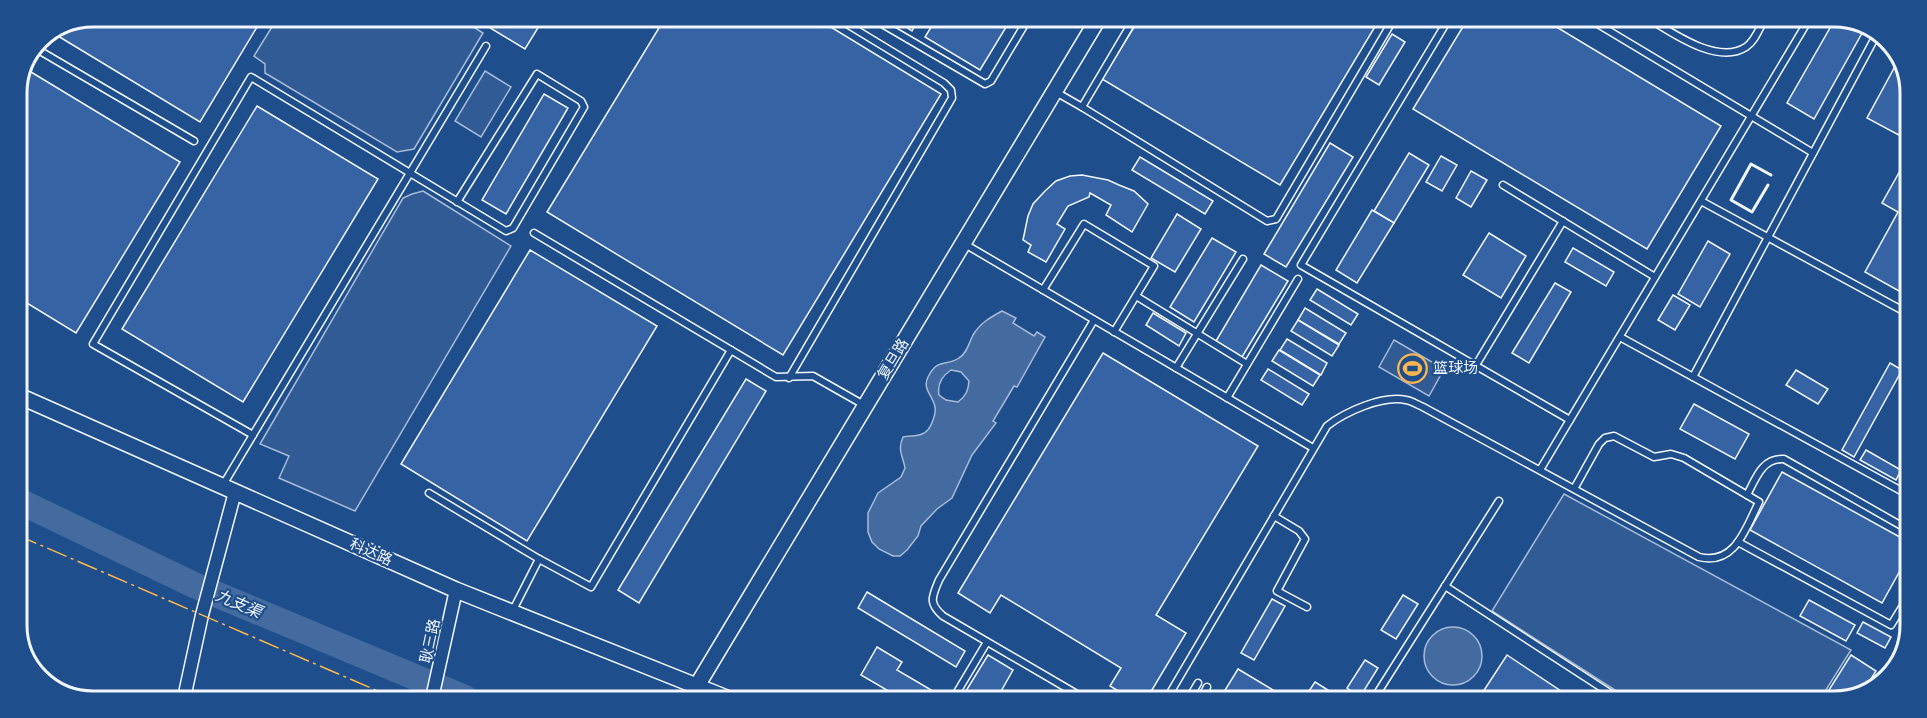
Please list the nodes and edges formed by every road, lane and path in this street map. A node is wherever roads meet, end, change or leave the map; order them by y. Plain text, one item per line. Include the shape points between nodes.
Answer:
1 (852, 27) edge
2 (887, 27) edge
3 (1023, 27) edge
4 (1093, 27) edge
5 (1129, 27) edge
6 (1389, 27) edge
7 (1444, 27) edge
8 (1603, 27) edge
9 (1662, 27) edge
10 (1760, 27) edge
11 (1804, 27) edge
12 (1874, 41) edge
13 (486, 45) dead end
14 (42, 52) edge
15 (1054, 91) junction
16 (1082, 107) junction
17 (1751, 117) junction
18 (194, 141) dead end
19 (1813, 153) junction
20 (410, 173) junction
21 (1503, 185) dead end
22 (1701, 201) junction
23 (457, 202) junction
24 (1563, 221) junction
25 (534, 233) dead end
26 (1768, 237) junction
27 (963, 243) junction
28 (1243, 259) dead end
29 (1655, 277) junction
30 (1298, 279) dead end
31 (1043, 290) junction
32 (1136, 296) junction
33 (1900, 309) edge
34 (1094, 320) junction
35 (1114, 332) junction
36 (1198, 334) junction
37 (1620, 337) junction
38 (731, 350) junction
39 (1247, 364) junction
40 (1476, 365) junction
41 (1176, 368) junction
42 (1693, 377) junction
43 (789, 378) junction
44 (1227, 398) junction
45 (27, 399) edge
46 (865, 405) junction
47 (1570, 420) junction
48 (253, 435) junction
49 (1313, 448) junction
50 (1540, 470) junction
51 (229, 489) junction
52 (1574, 489) junction
53 (1900, 489) edge
54 (429, 493) dead end
55 (1747, 495) junction
56 (1499, 501) dead end
57 (1274, 516) junction
58 (1900, 525) edge
59 (1738, 542) junction
60 (539, 559) junction
61 (1445, 586) junction
62 (456, 590) junction
63 (1307, 607) dead end
64 (1900, 610) edge
65 (512, 612) junction
66 (987, 642) junction
67 (1198, 683) dead end
68 (1207, 687) dead end
69 (186, 691) edge
70 (434, 691) edge
71 (688, 691) edge
72 (693, 691) edge
73 (958, 691) edge
74 (1071, 691) edge
75 (1171, 691) edge
76 (1193, 691) edge
77 (1205, 691) edge
78 (1379, 691) edge
79 (1607, 691) edge

1 - 43 lane via 944,83 951,90 951,98
2 - 3 lane via 985,84 991,81
4 - 15 street, 复旦路
5 - 16 lane
6 - 16 lane via 1276,219 1267,221
7 - 40 lane via 1301,265
8 - 17 lane
9 - 10 lane via 1696,45 1729,53 1745,48
11 - 17 lane
12 - 19 lane
13 - 20 lane
14 - 18 lane
15 - 16 lane
15 - 27 street, 复旦路
17 - 19 lane
17 - 22 lane
19 - 26 lane
20 - 23 lane
20 - 48 lane
20 - 48 lane via 251,77 93,344
21 - 24 lane
22 - 26 lane
22 - 29 lane
23 - 23 lane via 506,231 513,228 584,107 581,101 537,74
24 - 29 lane
24 - 40 lane
25 - 38 lane
26 - 33 lane
26 - 42 lane
27 - 31 lane
27 - 46 street, 复旦路
28 - 36 lane
29 - 37 lane
30 - 39 lane
31 - 32 lane via 1084,224 1154,266
31 - 34 lane
32 - 35 lane
32 - 36 lane
34 - 35 lane
34 - 66 lane via 939,580 932,598 935,609 943,616
35 - 41 lane
36 - 39 lane
36 - 41 lane
37 - 42 lane
37 - 47 lane
38 - 43 lane via 776,377
38 - 60 lane via 591,587
39 - 44 lane
40 - 47 lane
41 - 44 lane
42 - 53 lane
43 - 46 lane via 813,376
44 - 49 lane
45 - 51 street, 科达路
46 - 72 street, 复旦路
47 - 50 lane
48 - 51 lane
49 - 50 lane via 1327,426 1339,417 1376,402 1407,400
49 - 57 lane
50 - 52 lane
51 - 62 street, 科达路
51 - 69 street via 225,529
52 - 55 lane via 1599,444 1614,436 1654,457 1671,454 1684,458
52 - 59 lane via 1700,557 1720,558
54 - 60 lane
55 - 58 lane via 1768,462 1784,459
55 - 59 lane via 1759,502
56 - 61 lane
57 - 63 lane via 1305,539 1276,591
57 - 75 lane
59 - 64 lane via 1891,625
60 - 65 lane
61 - 78 lane
61 - 79 lane
62 - 65 street, 科达路
62 - 70 street, 耿三路
65 - 71 street, 科达路
66 - 73 lane
66 - 74 lane
67 - 76 lane
68 - 77 lane

